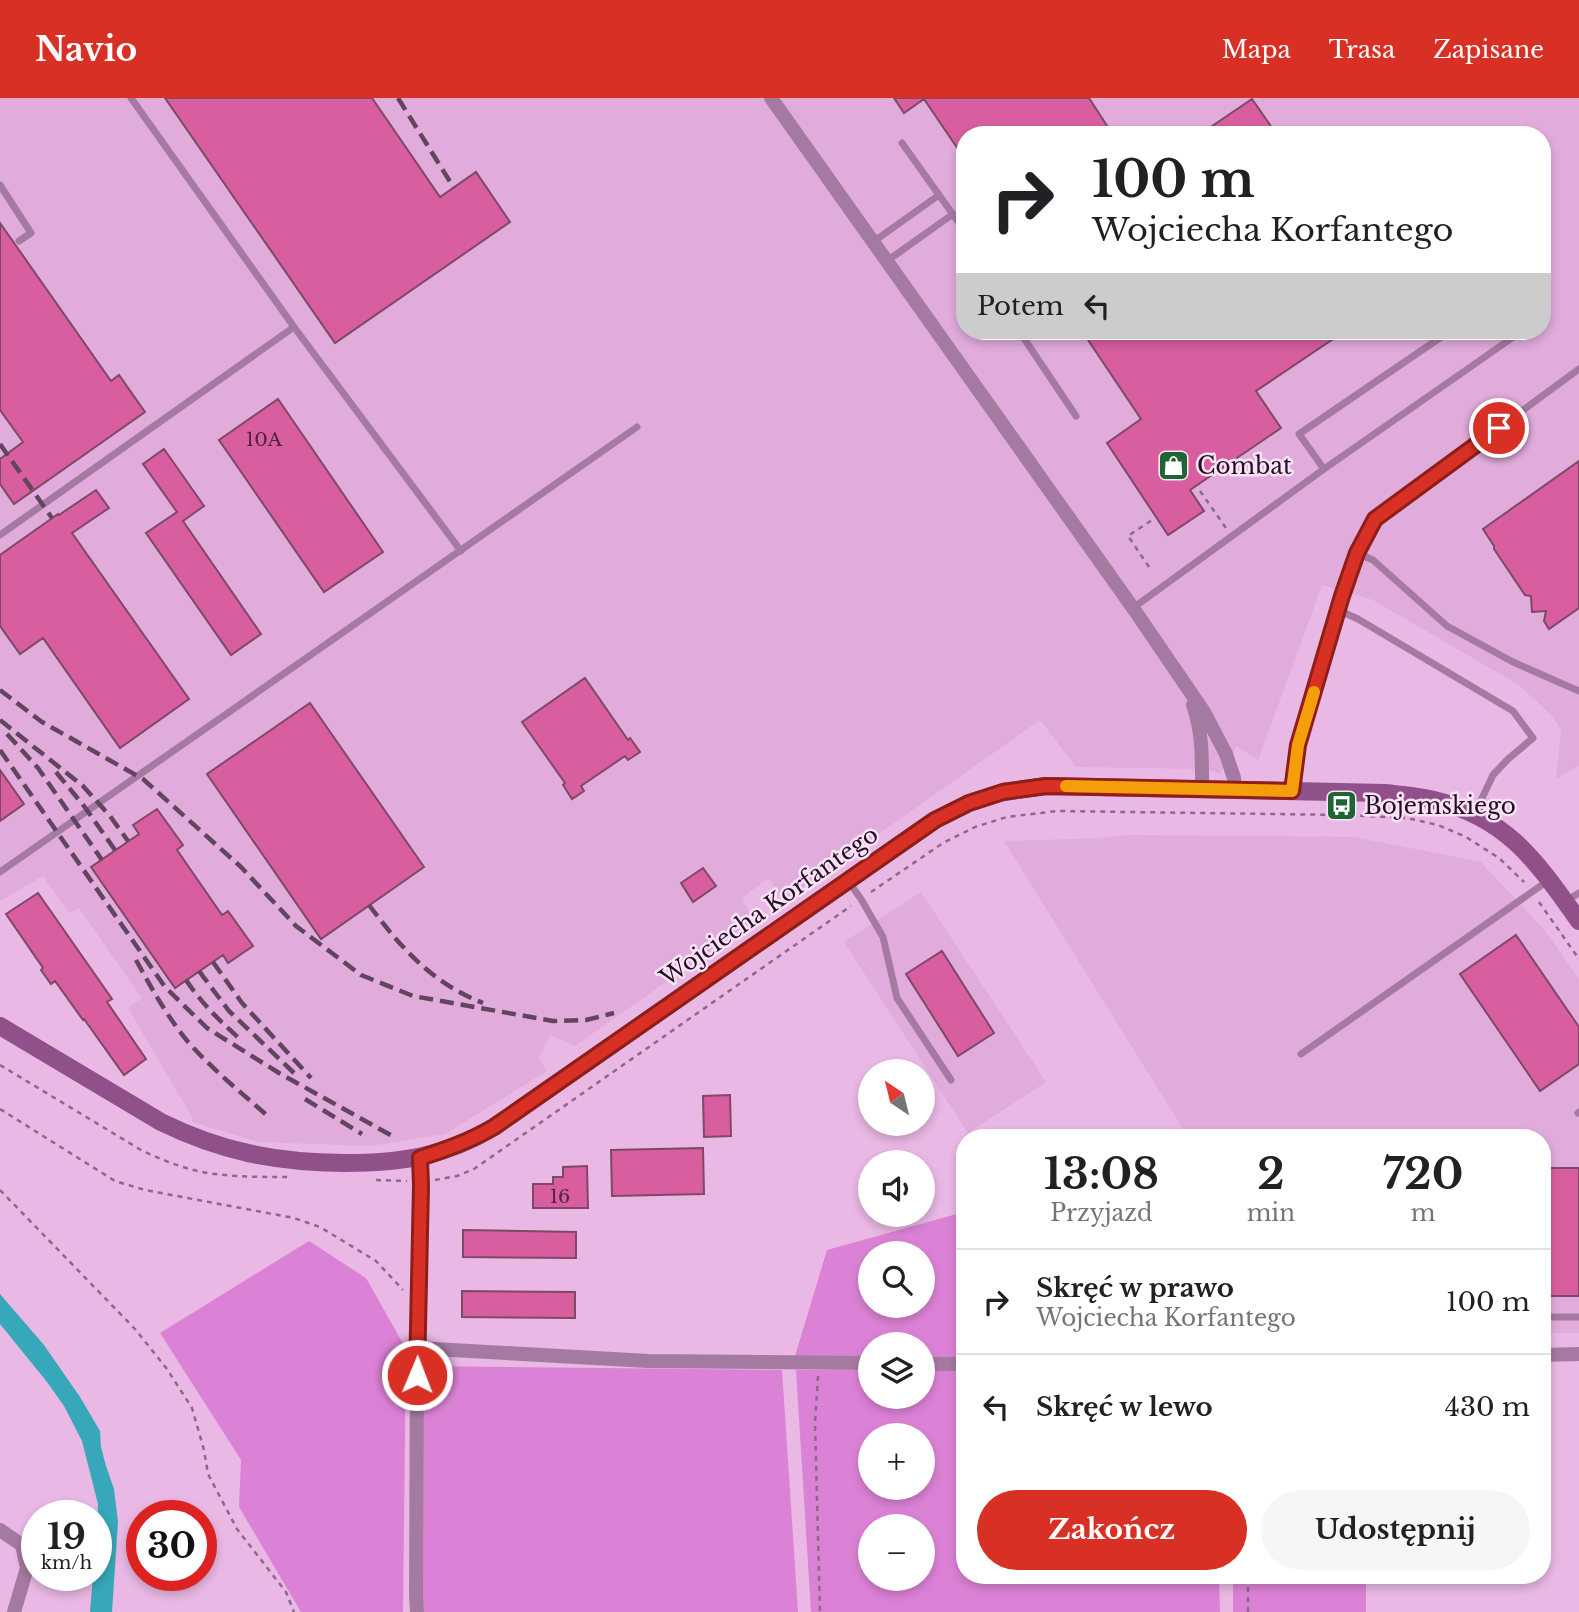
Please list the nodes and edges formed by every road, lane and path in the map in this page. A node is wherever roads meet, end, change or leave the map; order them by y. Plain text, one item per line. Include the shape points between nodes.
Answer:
1 (131, 98) edge
2 (771, 98) edge
3 (902, 143) dead end
4 (0, 185) edge
5 (939, 195) junction
6 (953, 214) junction
7 (956, 218) edge
8 (19, 241) dead end
9 (873, 242) junction
10 (887, 261) junction
11 (294, 327) junction
12 (1024, 340) edge
13 (1437, 340) edge
14 (1509, 340) edge
15 (1579, 369) edge
16 (1076, 416) dead end
17 (637, 427) dead end
18 (1324, 469) junction
19 (1200, 491) dead end
20 (1152, 520) dead end
21 (0, 536) edge
22 (1231, 537) junction
23 (461, 551) junction
24 (1357, 553) junction
25 (1149, 568) dead end
26 (1133, 608) junction
27 (1338, 610) junction
28 (1186, 688) junction
29 (1579, 691) edge
30 (1202, 790) junction
31 (1235, 790) junction
32 (1292, 791) junction
33 (1475, 813) junction
34 (0, 872) edge
35 (1549, 880) junction
36 (848, 881) junction
37 (1531, 891) junction
38 (1572, 897) edge
39 (861, 899) junction
40 (1579, 921) edge
41 (1579, 959) edge
42 (0, 1026) edge
43 (1301, 1054) dead end
44 (0, 1065) edge
45 (951, 1080) dead end
46 (0, 1109) edge
47 (420, 1158) junction
48 (297, 1178) dead end
49 (364, 1179) dead end
50 (421, 1181) junction
51 (0, 1190) edge
52 (418, 1308) junction
53 (1551, 1317) edge
54 (1579, 1317) edge
55 (417, 1348) junction
56 (1579, 1354) edge
57 (1551, 1355) edge
58 (819, 1363) junction
59 (858, 1363) edge
60 (935, 1364) edge
61 (956, 1364) edge
62 (0, 1530) edge
63 (1248, 1584) edge
64 (14, 1612) edge
65 (294, 1612) edge
66 (417, 1612) edge
67 (820, 1612) edge
68 (1248, 1612) edge

1 - 11 lane
2 - 9 street
3 - 5 lane
4 - 8 lane via 31,233
5 - 6 lane
5 - 9 lane
6 - 7 lane
6 - 10 lane
9 - 10 street
10 - 26 street
11 - 21 lane
11 - 23 lane
12 - 16 lane
13 - 18 lane via 1299,434
14 - 18 lane
15 - 24 lane via 1375,519
17 - 23 lane
18 - 22 lane
19 - 22 path
20 - 25 path via 1128,536
22 - 26 lane
23 - 34 lane
24 - 27 lane
24 - 29 lane via 1373,560 1447,626
26 - 28 street
27 - 32 lane via 1298,745
27 - 33 lane via 1513,711 1533,738 1493,775
28 - 30 street via 1199,720
28 - 31 street via 1226,754
30 - 31 street, Wojciecha Korfantego
30 - 36 street, Wojciecha Korfantego via 1046,786 1003,792 935,820
31 - 32 street, Wojciecha Korfantego
32 - 33 street, Wojciecha Korfantego via 1397,794
33 - 35 street, Wojciecha Korfantego via 1519,845
35 - 37 lane
35 - 38 street, Wojciecha Korfantego
36 - 39 lane
36 - 47 street, Wojciecha Korfantego via 494,1127 453,1148
37 - 39 path via 1478,844 1438,825 1407,818 1056,811 990,821 960,834
37 - 41 path
37 - 43 lane
38 - 40 street, Wojciecha Korfantego
39 - 45 lane via 883,937 897,999
39 - 50 path via 474,1169 448,1179
42 - 47 street, Wojciecha Korfantego via 161,1122 213,1144 273,1159 320,1163
44 - 48 path via 155,1157 214,1174
46 - 52 path via 115,1181 320,1227 376,1261
47 - 50 street
49 - 50 path
50 - 52 street
51 - 65 path via 135,1329 167,1369 191,1408 208,1474 237,1529 286,1592
52 - 55 street
53 - 54 lane
55 - 58 street via 648,1361
55 - 66 street
56 - 57 street
58 - 59 street
58 - 67 path via 815,1423
60 - 61 street
62 - 64 street via 22,1545 27,1568
63 - 68 path

